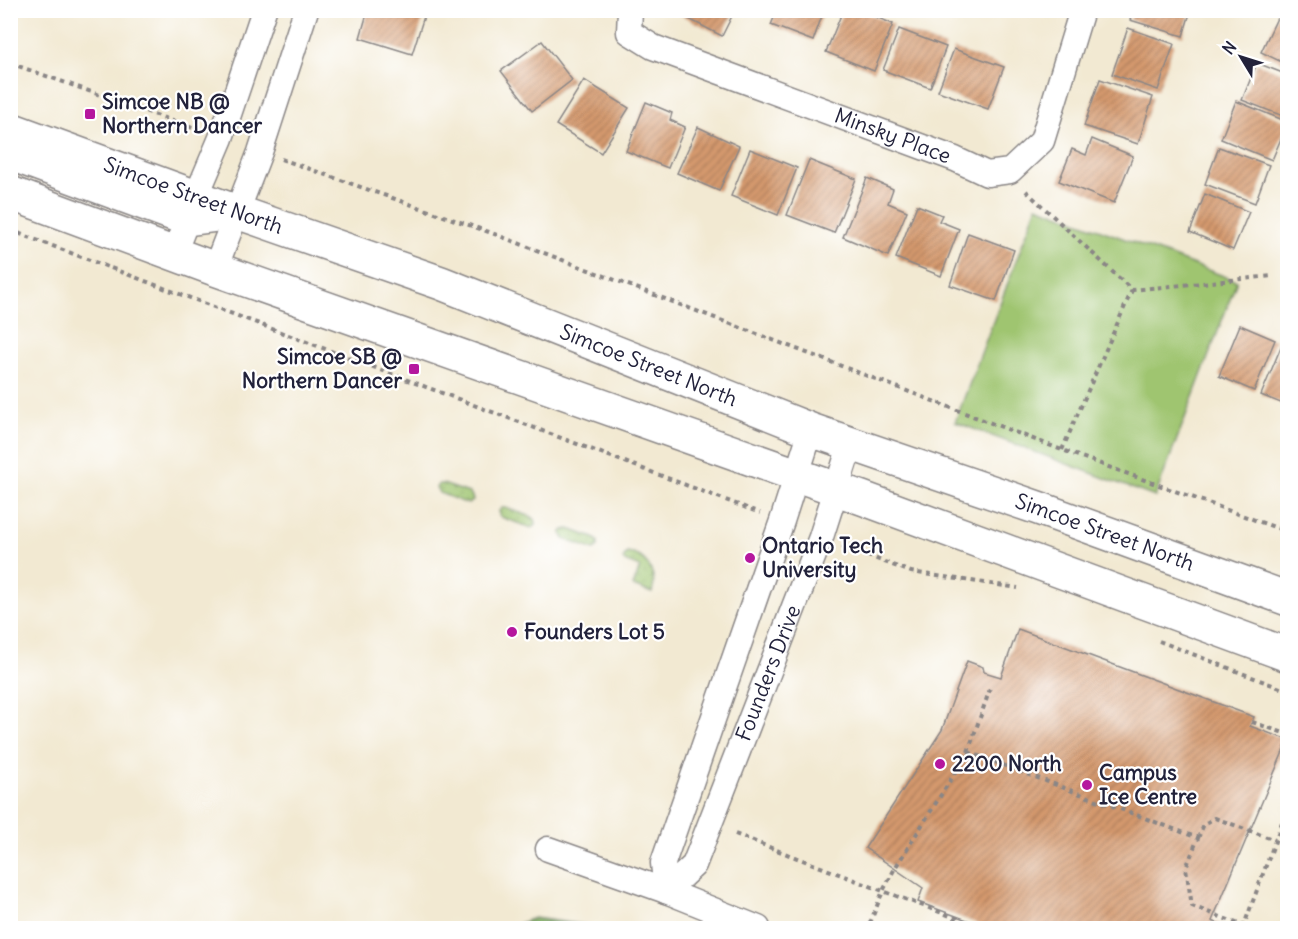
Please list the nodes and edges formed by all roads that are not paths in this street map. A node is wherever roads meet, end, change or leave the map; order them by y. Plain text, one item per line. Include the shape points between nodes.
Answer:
1 (264, 10) edge
2 (306, 10) edge
3 (630, 10) edge
4 (1082, 10) edge
5 (10, 129) edge
6 (10, 157) edge
7 (10, 193) edge
8 (192, 208) junction
9 (237, 212) junction
10 (174, 254) junction
11 (215, 268) junction
12 (812, 430) junction
13 (850, 443) junction
14 (796, 475) junction
15 (836, 489) junction
16 (1287, 599) edge
17 (1287, 655) edge
18 (548, 849) dead end
19 (666, 891) junction
20 (758, 928) edge

1 - 8 street via 221,138
2 - 9 street
3 - 4 street, Minsky Place via 629,32 653,47 987,174 1010,171 1042,141
5 - 8 main road, Simcoe Street North
6 - 8 main road
7 - 10 main road
8 - 9 main road, Simcoe Street North
8 - 10 street
9 - 11 street
9 - 12 main road, Simcoe Street North via 441,283
10 - 11 main road
11 - 14 main road
12 - 13 main road, Simcoe Street North
12 - 14 street, Founders Drive
13 - 15 street, Founders Drive
13 - 16 main road, Simcoe Street North
14 - 15 main road
14 - 19 street, Founders Drive via 663,863
15 - 17 main road
15 - 19 street, Founders Drive via 694,865
18 - 19 street
19 - 20 street

